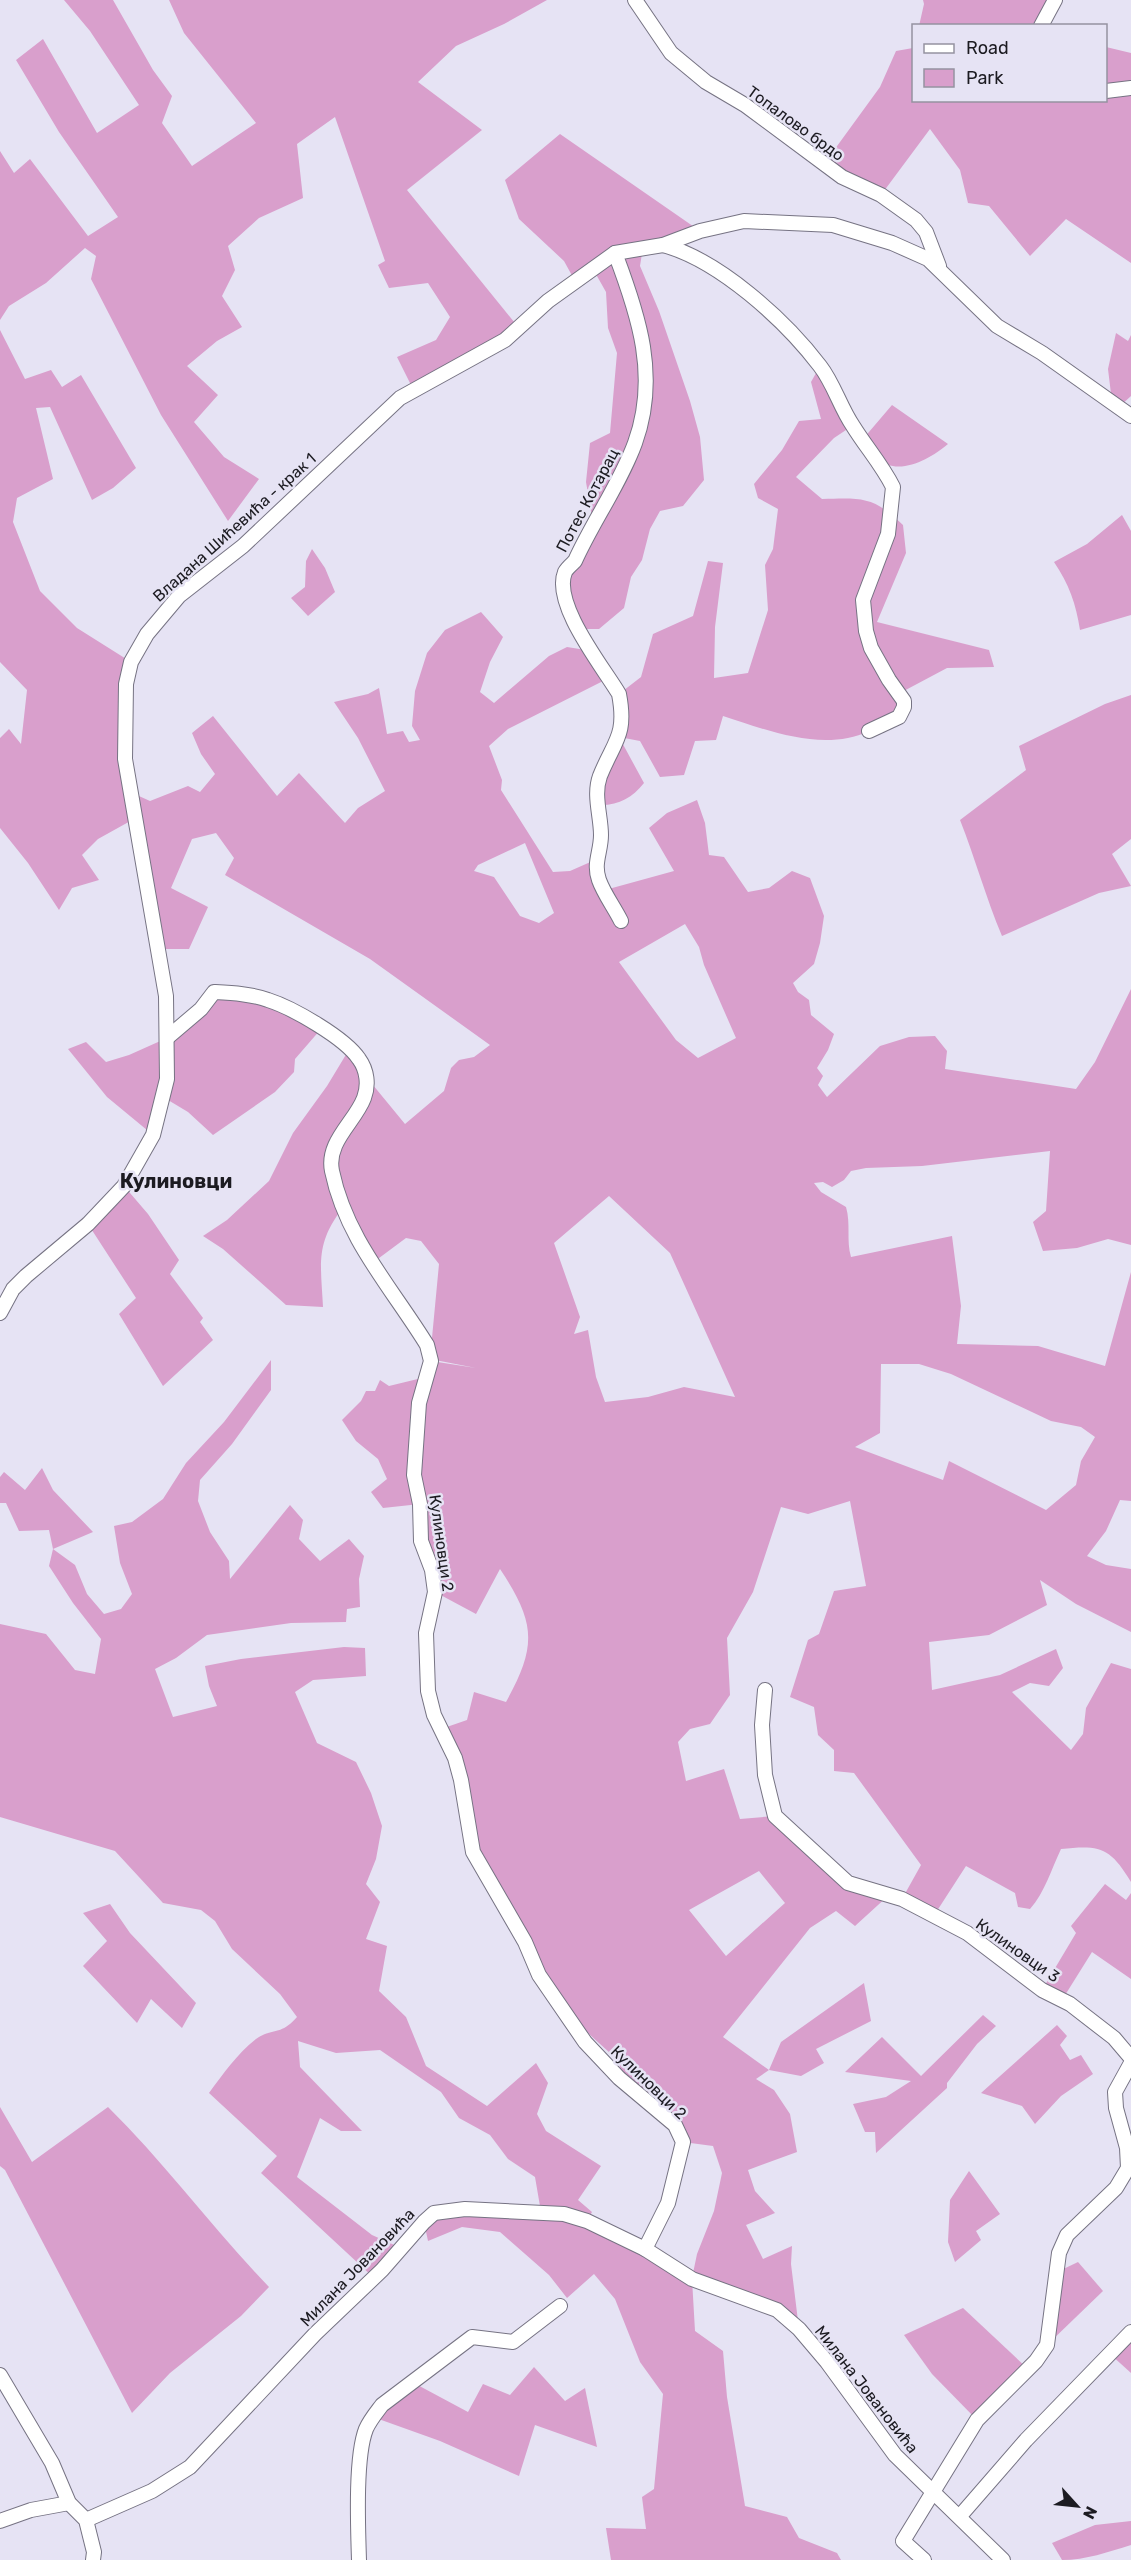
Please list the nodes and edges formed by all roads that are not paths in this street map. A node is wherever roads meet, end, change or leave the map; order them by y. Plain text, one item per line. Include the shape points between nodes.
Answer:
1 (1055, 0) edge
2 (636, 1) edge
3 (1042, 24) edge
4 (1131, 88) edge
5 (1107, 91) edge
6 (930, 243) junction
7 (663, 244) junction
8 (914, 252) junction
9 (615, 253) junction
10 (939, 266) junction
11 (1131, 416) edge
12 (869, 731) dead end
13 (621, 921) dead end
14 (167, 1038) junction
15 (0, 1313) edge
16 (765, 1690) dead end
17 (1131, 2058) edge
18 (1131, 2063) edge
19 (645, 2249) junction
20 (560, 2306) dead end
21 (1131, 2332) edge
22 (0, 2375) edge
23 (933, 2495) junction
24 (69, 2503) junction
25 (960, 2516) junction
26 (86, 2520) junction
27 (0, 2521) edge
28 (93, 2560) edge
29 (358, 2560) edge
30 (924, 2560) edge
31 (1003, 2560) edge

1 - 3 street
2 - 6 street, Топалово брдо via 671,53 706,82 745,105 842,177 881,195 907,213
4 - 5 street
6 - 8 street
6 - 10 street, Топалово брдо
7 - 8 street, Владана Шићевића - крак 1 via 744,221 833,225
7 - 9 street, Владана Шићевића - крак 1
7 - 12 street via 712,265 787,329 820,366 852,426 893,487 888,534 863,600 871,648 904,707 899,717
8 - 10 street, Топалово брдо
9 - 13 street, Потес Котарац via 643,340 647,376 644,412 635,444 575,561 565,572 564,584 567,607 619,694 622,711 623,723 615,750 600,778 597,794 602,837 595,860 599,880
9 - 14 street, Владана Шићевића - крак 1 via 548,301 505,340 400,398 243,546 178,596 139,645 126,684 125,759 160,950
10 - 11 street, Топалово брдо via 997,326 1042,352
14 - 15 street, Владана Шићевића - крак 1 via 167,1079 153,1135 130,1177 88,1224 13,1289
14 - 19 street, Кулиновци 2 via 201,1009 214,992 246,995 268,1000 350,1048 368,1079 364,1098 334,1148 331,1168 360,1246 427,1346 431,1361 419,1403 414,1475 422,1541 435,1592 426,1633 428,1691 434,1715 455,1758 473,1852 525,1942 539,1975 585,2042 619,2078 675,2125 683,2142 668,2203
16 - 17 street, Кулиновци 3 via 765,1775 775,1816 848,1883 902,1899 967,1933 1036,1986 1114,2038
18 - 23 street via 1115,2092 1128,2168 1116,2188 1067,2235 1059,2253 1047,2344 1036,2361 976,2420
19 - 23 street, Милана Јовановића via 692,2279 755,2300 785,2317 827,2362 895,2456
19 - 26 street, Милана Јовановића via 564,2214 465,2208 434,2213 190,2466 152,2491
20 - 29 street via 513,2342 471,2337 382,2405 372,2417 363,2439
21 - 25 street via 1002,2465
22 - 24 street via 52,2463
23 - 25 street, Милана Јовановића
23 - 30 street via 903,2541
24 - 26 street
24 - 27 street
25 - 31 street, Милана Јовановића
26 - 28 street

